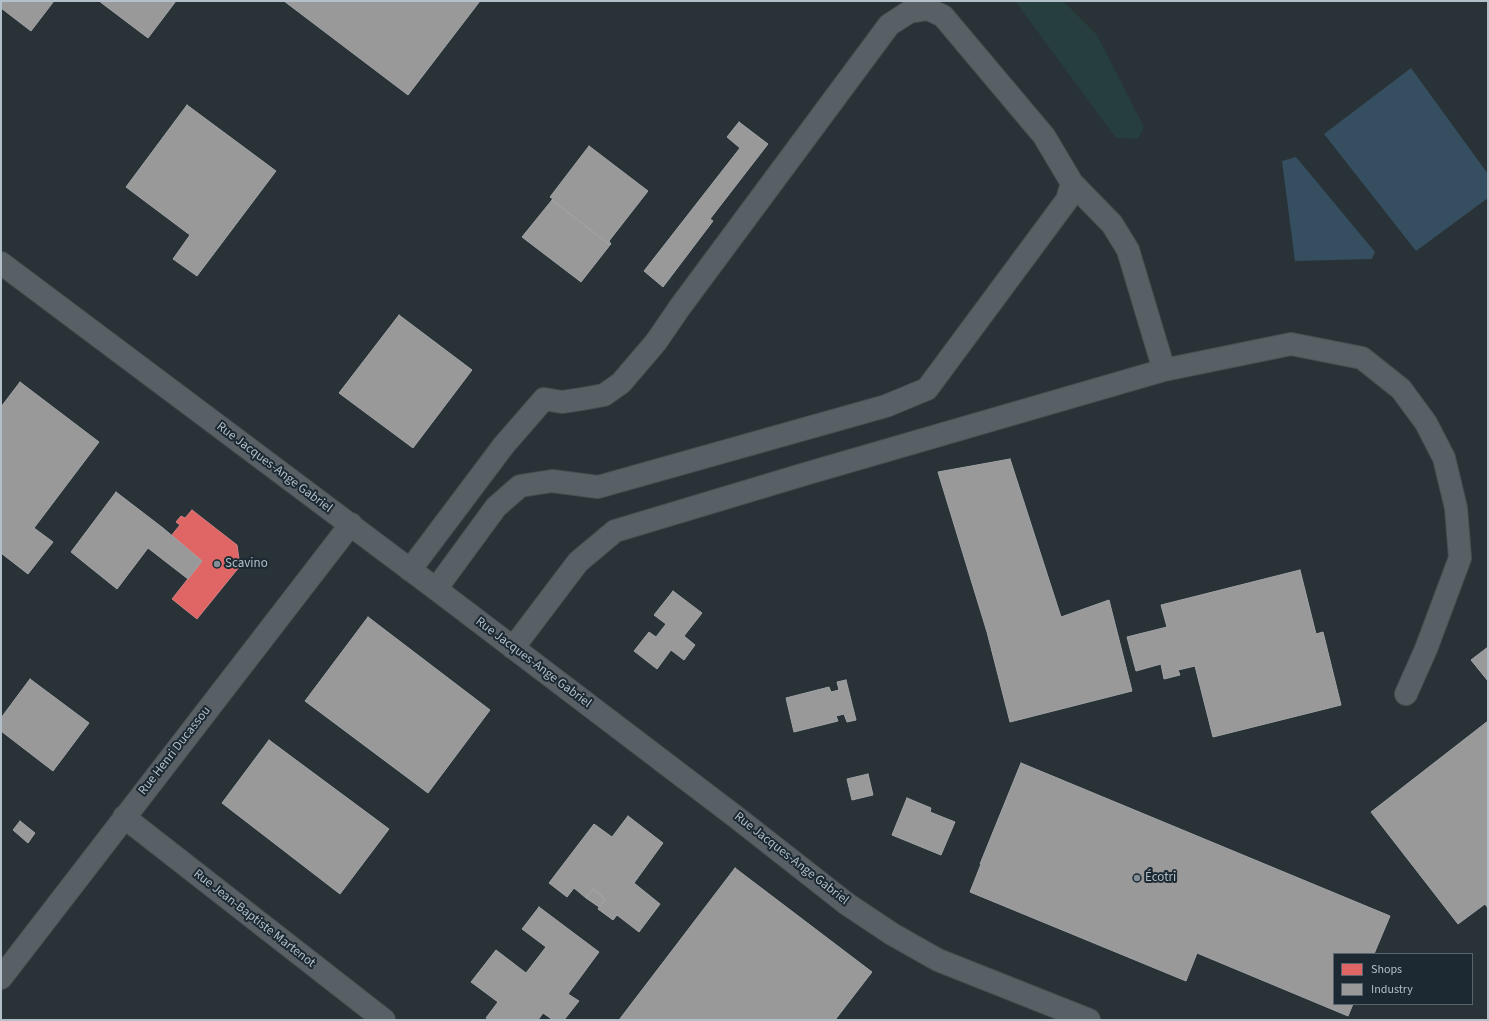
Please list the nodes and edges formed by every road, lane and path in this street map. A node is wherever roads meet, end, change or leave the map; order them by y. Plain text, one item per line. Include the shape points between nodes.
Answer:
1 (1072, 183) junction
2 (1, 263) edge
3 (1164, 370) junction
4 (351, 524) junction
5 (410, 570) junction
6 (436, 589) junction
7 (513, 648) junction
8 (1406, 694) dead end
9 (124, 817) junction
10 (1, 978) edge
11 (384, 1020) edge
12 (1089, 1020) edge

1 - 3 street via 1112,224 1128,250
1 - 5 street via 1044,136 943,16 928,9 909,12 889,25 656,342 621,383 604,395 562,402 544,399 504,445
1 - 6 street via 1067,200 927,389 886,406 598,487 552,481 520,486 496,508
2 - 4 street, Rue Jacques-Ange Gabriel
3 - 7 street via 615,531 578,562
3 - 8 street via 1291,344 1362,358 1401,388 1426,423 1444,458 1456,508 1460,558
4 - 5 street, Rue Jacques-Ange Gabriel
4 - 9 street, Rue Henri Ducassou
5 - 6 street, Rue Jacques-Ange Gabriel
6 - 7 street, Rue Jacques-Ange Gabriel
7 - 12 street, Rue Jacques-Ange Gabriel via 847,904 892,934 938,960
9 - 10 street, Rue Henri Ducassou
9 - 11 street, Rue Jean-Baptiste Martenot

